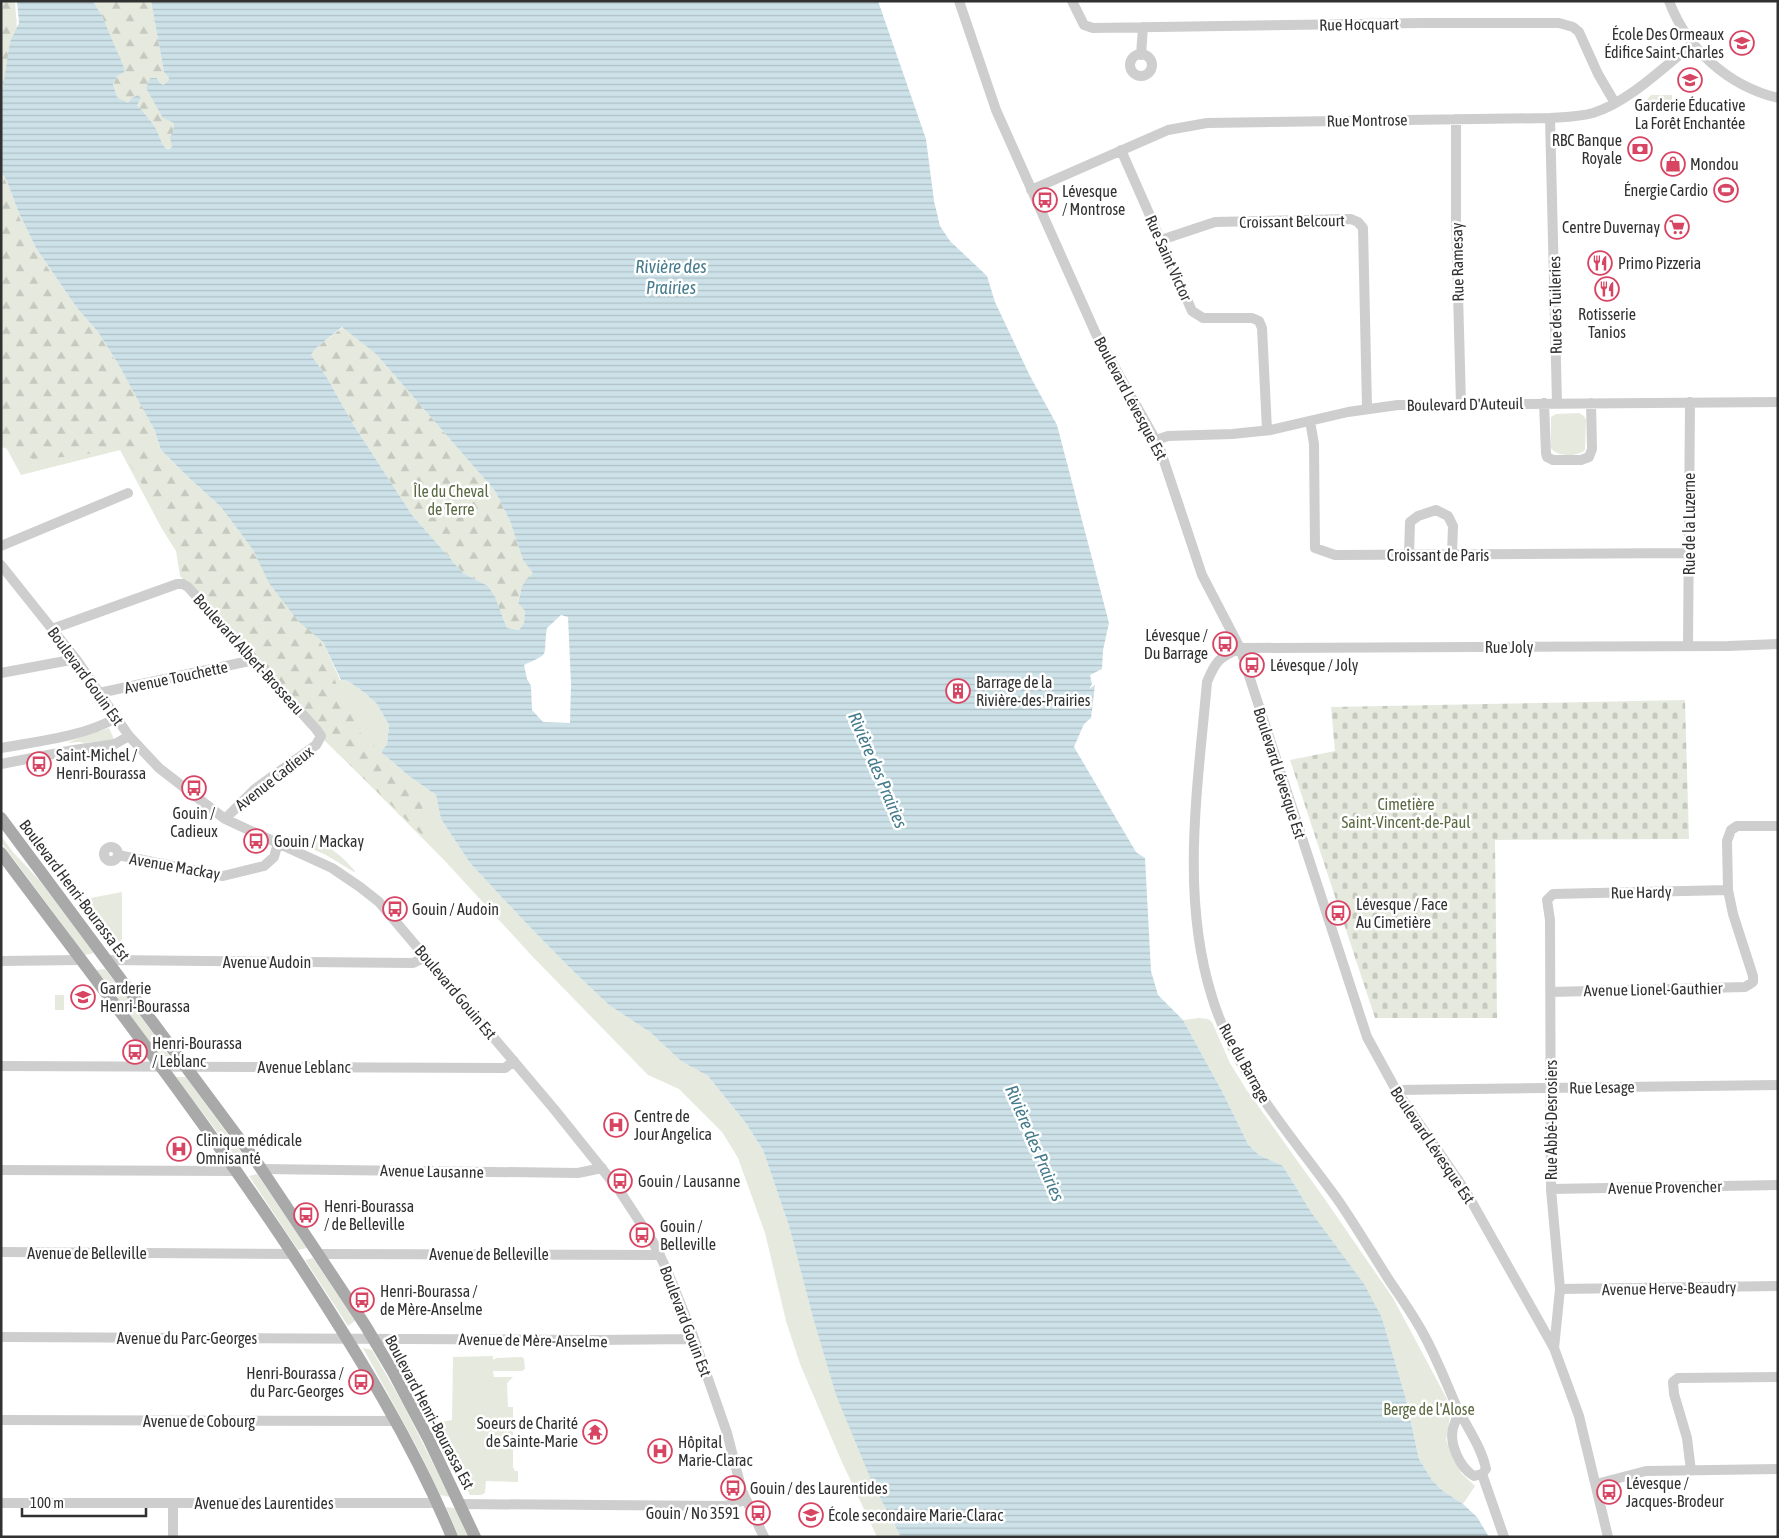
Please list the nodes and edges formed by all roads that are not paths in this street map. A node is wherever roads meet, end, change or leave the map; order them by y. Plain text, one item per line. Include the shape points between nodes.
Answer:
1 (960, 1) edge
2 (1072, 1) edge
3 (1669, 1) edge
4 (1143, 27) junction
5 (1693, 44) junction
6 (1141, 54) dead end
7 (1778, 98) edge
8 (1615, 103) junction
9 (1550, 118) junction
10 (1456, 119) junction
11 (1121, 150) junction
12 (1031, 190) junction
13 (1161, 240) junction
14 (1690, 402) junction
15 (1778, 402) edge
16 (1544, 403) junction
17 (1557, 403) junction
18 (1591, 403) junction
19 (1461, 404) junction
20 (1367, 408) junction
21 (1310, 421) junction
22 (1267, 430) junction
23 (1156, 440) junction
24 (128, 493) dead end
25 (1, 546) edge
26 (1690, 553) junction
27 (1409, 555) junction
28 (1452, 555) junction
29 (1, 565) edge
30 (52, 629) junction
31 (1778, 644) edge
32 (1688, 646) junction
33 (1240, 648) junction
34 (76, 659) junction
35 (254, 660) junction
36 (1, 673) edge
37 (99, 693) junction
38 (116, 718) junction
39 (129, 736) junction
40 (321, 736) joint
41 (1, 748) edge
42 (1, 764) edge
43 (1, 818) edge
44 (224, 819) junction
45 (1778, 826) edge
46 (278, 843) junction
47 (1, 853) edge
48 (118, 855) dead end
49 (1728, 890) junction
50 (1553, 894) joint
51 (426, 957) junction
52 (81, 960) junction
53 (107, 960) junction
54 (1, 961) edge
55 (1551, 992) junction
56 (514, 1061) junction
57 (1, 1066) edge
58 (160, 1066) junction
59 (186, 1066) junction
60 (1778, 1085) edge
61 (1550, 1088) junction
62 (1396, 1090) junction
63 (602, 1168) junction
64 (1, 1170) edge
65 (262, 1170) junction
66 (237, 1171) junction
67 (1778, 1185) edge
68 (1551, 1189) junction
69 (1, 1252) edge
70 (293, 1254) junction
71 (318, 1254) junction
72 (660, 1255) junction
73 (1778, 1286) edge
74 (1560, 1289) junction
75 (1, 1337) edge
76 (348, 1338) junction
77 (373, 1338) junction
78 (694, 1339) junction
79 (1554, 1348) junction
80 (1778, 1377) edge
81 (1459, 1412) junction
82 (1, 1420) edge
83 (396, 1422) junction
84 (1778, 1469) edge
85 (1692, 1471) junction
86 (1482, 1474) junction
87 (1596, 1484) junction
88 (746, 1500) junction
89 (1, 1503) edge
90 (173, 1503) junction
91 (437, 1503) junction
92 (460, 1504) junction
93 (173, 1537) edge
94 (452, 1537) edge
95 (475, 1537) edge
96 (764, 1537) edge
97 (1504, 1537) edge
98 (1608, 1537) edge

1 - 12 street, Boulevard Lévesque Est via 996,110
2 - 4 street, Rue Hocquart via 1084,25 1093,28
3 - 5 street
4 - 6 street
4 - 8 street, Rue Hocquart via 1559,23 1579,32
5 - 7 street via 1729,77
5 - 8 street, Rue Montrose
8 - 9 street, Rue Montrose via 1586,114
9 - 10 street, Rue Montrose
9 - 17 street, Rue des Tuileries
10 - 11 street, Rue Montrose via 1207,123 1168,130
10 - 19 street, Rue Ramesay
11 - 12 street, Rue Montrose
11 - 13 street, Rue Saint Victor
12 - 23 street, Boulevard Lévesque Est via 1096,334
13 - 20 street, Croissant Belcourt via 1215,222 1351,219 1358,222 1363,228
13 - 22 street, Rue Saint Victor via 1192,311 1203,318 1252,318 1259,321
14 - 15 street, Boulevard D'Auteuil
14 - 18 street, Boulevard D'Auteuil
14 - 26 street, Rue de la Luzerne
16 - 17 street, Boulevard D'Auteuil
16 - 18 street via 1546,453 1555,460 1583,460 1590,455
16 - 19 street, Boulevard D'Auteuil
17 - 18 street, Boulevard D'Auteuil
19 - 20 street, Boulevard D'Auteuil
20 - 21 street, Boulevard D'Auteuil
21 - 22 street, Boulevard D'Auteuil
21 - 27 street, Croissant de Paris via 1314,444 1315,548 1335,555
22 - 23 street, Boulevard D'Auteuil via 1168,436
23 - 33 street, Boulevard Lévesque Est via 1202,575
24 - 25 street
26 - 28 street, Croissant de Paris
26 - 32 street, Rue de la Luzerne
27 - 28 street, Croissant de Paris
27 - 28 street via 1410,522 1436,510 1448,516 1454,526
29 - 30 street, Boulevard Gouin Est
30 - 34 street, Boulevard Gouin Est
30 - 35 street, Boulevard Albert-Brosseau via 170,585 183,584
31 - 32 street, Rue Joly
32 - 33 street, Rue Joly
33 - 62 street, Boulevard Lévesque Est via 1367,1036
33 - 81 street, Rue du Barrage via 1222,657 1207,682 1195,820 1196,927 1212,999 1228,1040 1259,1094 1341,1205 1424,1334
34 - 36 street
34 - 37 street, Boulevard Gouin Est
35 - 37 street, Avenue Touchette
35 - 40 street, Boulevard Albert-Brosseau
37 - 38 street, Boulevard Gouin Est
38 - 39 street, Boulevard Gouin Est
38 - 41 street via 74,733
39 - 42 street via 112,745
39 - 44 street, Boulevard Gouin Est via 169,777
40 - 44 street, Avenue Cadieux via 316,745 255,789
43 - 53 main road, Boulevard Henri-Bourassa Est
44 - 46 street, Boulevard Gouin Est
45 - 49 street via 1737,826 1731,830 1727,841
46 - 48 street, Avenue Mackay via 274,857 264,866 223,876
46 - 51 street, Boulevard Gouin Est via 332,868 369,894
47 - 52 main road
49 - 50 street, Rue Hardy
49 - 55 street, Avenue Lionel-Gauthier via 1753,976 1753,982 1745,987
50 - 55 street, Rue Abbé-Desrosiers via 1547,900
51 - 53 street, Avenue Audoin via 413,963
51 - 56 street, Boulevard Gouin Est
52 - 54 street
52 - 58 main road
53 - 59 main road, Boulevard Henri-Bourassa Est
55 - 61 street, Rue Abbé-Desrosiers
56 - 59 street, Avenue Leblanc via 505,1068
56 - 63 street, Boulevard Gouin Est
57 - 58 street, Avenue Leblanc
58 - 59 street, Avenue Leblanc
58 - 66 main road
59 - 65 main road, Boulevard Henri-Bourassa Est
60 - 61 street, Rue Lesage
61 - 62 street, Rue Lesage
61 - 68 street, Rue Abbé-Desrosiers
62 - 79 street, Boulevard Lévesque Est via 1465,1190
63 - 65 street, Avenue Lausanne via 578,1172
63 - 72 street, Boulevard Gouin Est
64 - 66 street
65 - 71 main road, Boulevard Henri-Bourassa Est
66 - 70 main road
67 - 68 street, Avenue Provencher
68 - 74 street, Rue Abbé-Desrosiers
69 - 70 street, Avenue de Belleville
70 - 76 main road
71 - 72 street, Avenue de Belleville
71 - 77 main road, Boulevard Henri-Bourassa Est
72 - 78 street, Boulevard Gouin Est
73 - 74 street, Avenue Herve-Beaudry
74 - 79 street, Rue Abbé-Desrosiers
75 - 76 street, Avenue du Parc-Georges
76 - 77 street, Avenue du Parc-Georges
76 - 83 main road
77 - 78 street, Avenue de Mère-Anselme
77 - 92 main road, Boulevard Henri-Bourassa Est via 420,1421
78 - 88 street, Boulevard Gouin Est via 727,1433
79 - 87 street, Boulevard Lévesque Est via 1579,1416
80 - 85 street via 1678,1378 1672,1382
81 - 86 street, Rue du Barrage via 1483,1456 1486,1469
81 - 86 street via 1452,1429 1456,1455 1468,1473 1474,1476
82 - 83 street, Avenue de Cobourg
83 - 91 main road
84 - 85 street
85 - 87 street via 1646,1471
86 - 97 street, Rue du Barrage
87 - 98 street, Boulevard Lévesque Est
88 - 92 street via 726,1506
88 - 96 street, Boulevard Gouin Est
89 - 90 street, Avenue des Laurentides
90 - 91 street, Avenue des Laurentides
90 - 93 street
91 - 94 main road
92 - 95 main road, Boulevard Henri-Bourassa Est

